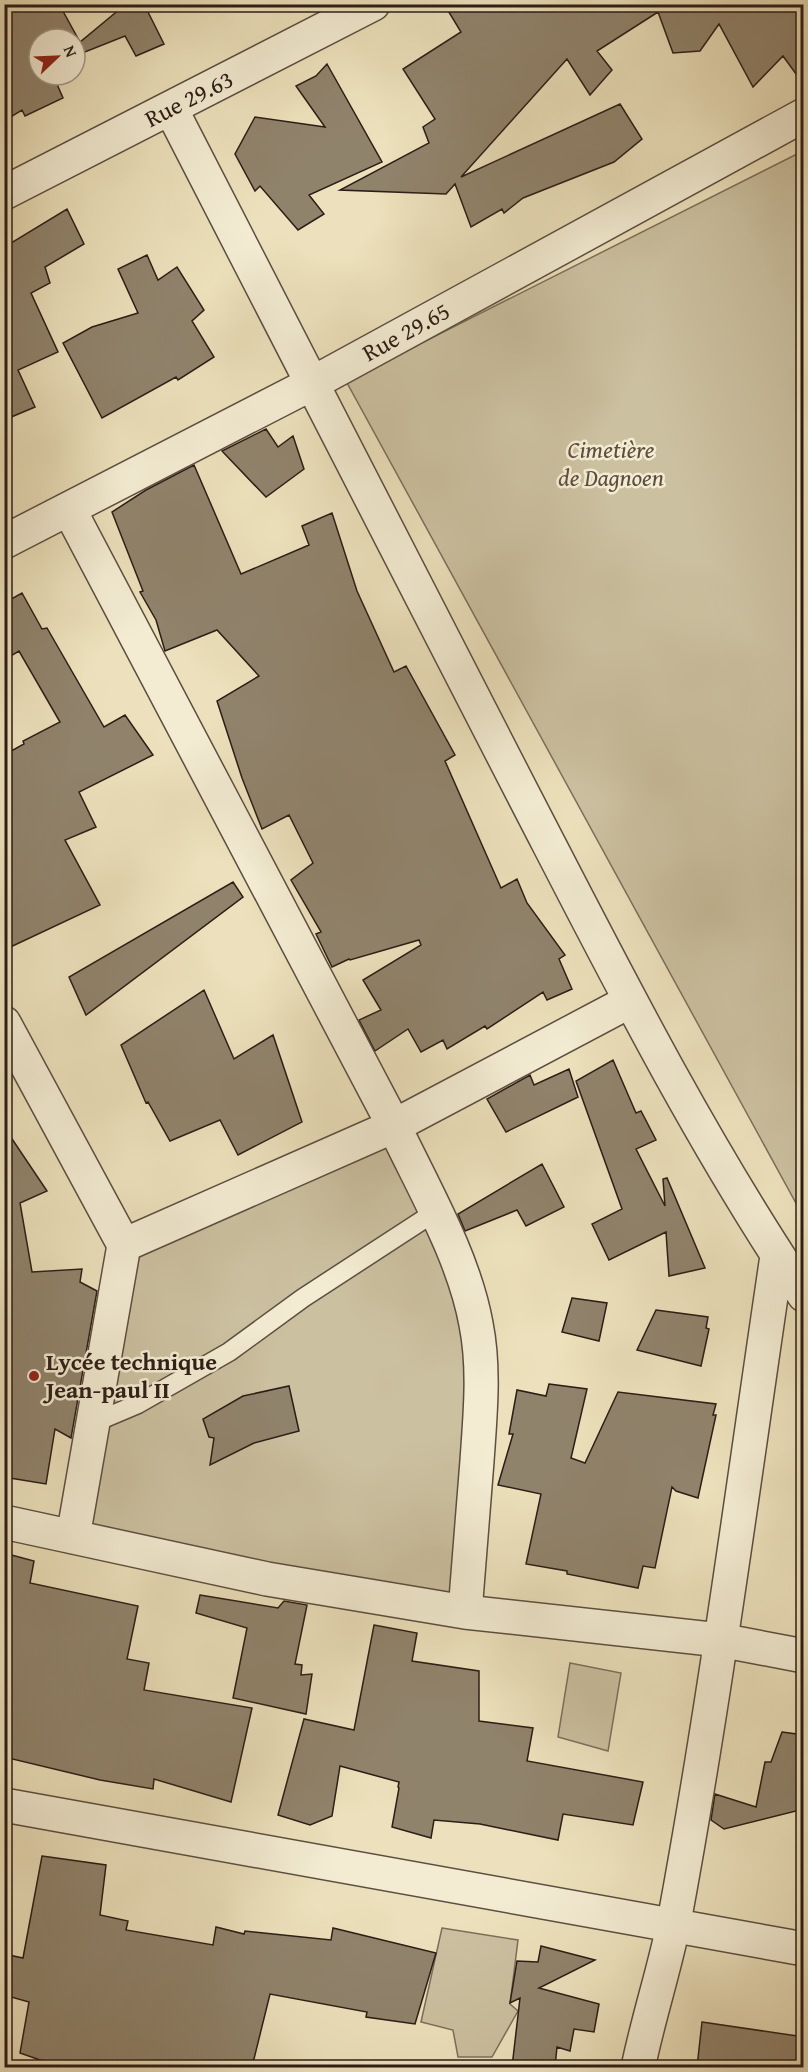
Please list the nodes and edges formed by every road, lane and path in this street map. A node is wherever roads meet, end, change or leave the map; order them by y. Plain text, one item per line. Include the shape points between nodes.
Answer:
1 (373, 4) edge
2 (171, 109) junction
3 (804, 115) edge
4 (4, 193) edge
5 (310, 384) junction
6 (69, 508) junction
7 (4, 542) edge
8 (630, 1001) junction
9 (4, 1023) edge
10 (394, 1126) junction
11 (435, 1212) junction
12 (124, 1245) junction
13 (777, 1256) junction
14 (804, 1295) edge
15 (93, 1423) junction
16 (4, 1522) edge
17 (73, 1537) junction
18 (465, 1612) junction
19 (720, 1640) junction
20 (804, 1656) edge
21 (4, 1805) edge
22 (673, 1925) junction
23 (804, 1949) edge
24 (638, 2067) edge

1 - 2 street, Rue 29.63
2 - 4 street, Rue 29.63
2 - 5 street
3 - 5 street, Rue 29.65
5 - 6 street, Rue 29.65
5 - 8 street
6 - 7 street, Rue 29.65
6 - 10 street
8 - 10 street
8 - 13 street via 681,1096
9 - 12 street
10 - 11 street
10 - 12 street
11 - 15 lane via 303,1298 229,1352 138,1404
11 - 18 street via 470,1298 480,1349 480,1410
12 - 15 street
13 - 14 street
13 - 19 street
15 - 17 street
16 - 17 street
17 - 18 street via 267,1579
18 - 19 street
19 - 20 street
19 - 22 street
21 - 22 street
22 - 23 street
22 - 24 street

